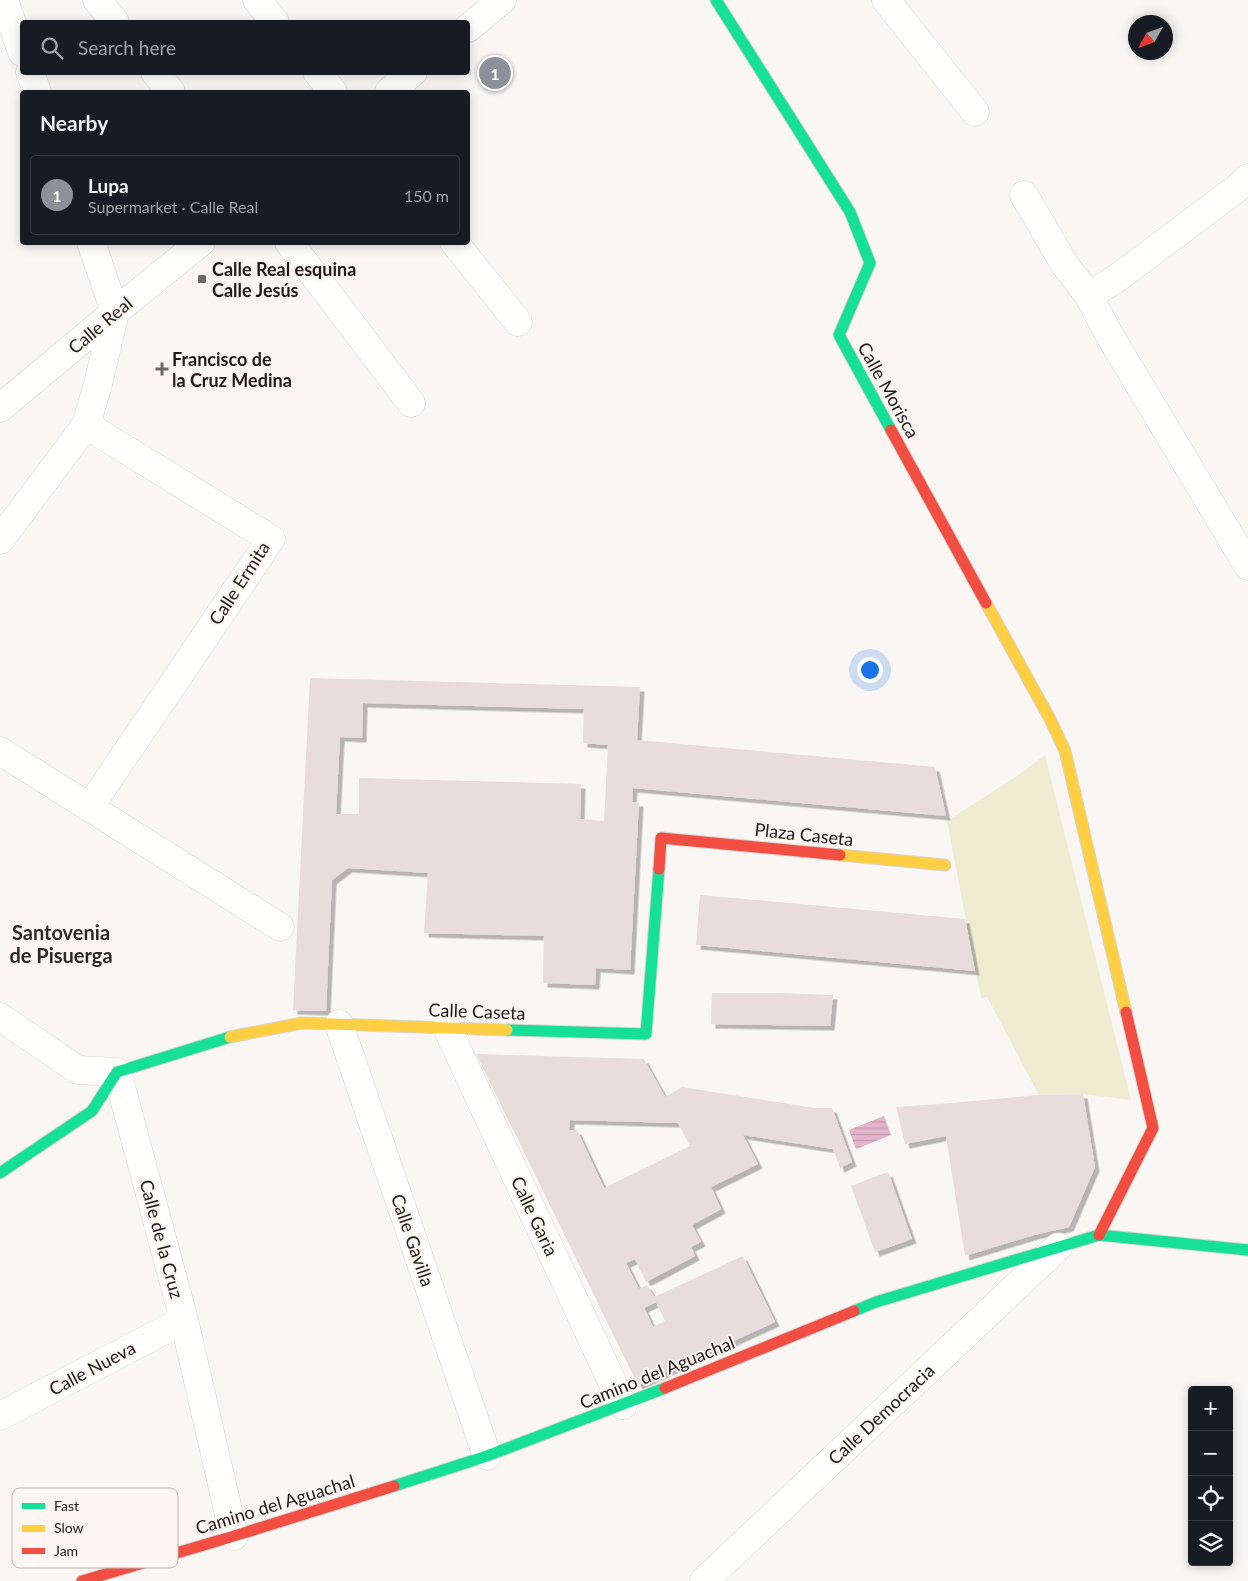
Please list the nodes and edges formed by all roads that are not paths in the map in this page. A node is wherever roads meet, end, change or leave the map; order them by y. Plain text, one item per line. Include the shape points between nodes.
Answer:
1 (4, 0) edge
2 (97, 0) edge
3 (257, 0) edge
4 (502, 0) edge
5 (716, 0) edge
6 (886, 0) edge
7 (113, 20) edge
8 (273, 20) edge
9 (470, 26) edge
10 (20, 46) edge
11 (31, 75) edge
12 (157, 75) edge
13 (319, 75) edge
14 (410, 75) edge
15 (36, 90) edge
16 (168, 90) edge
17 (331, 90) edge
18 (392, 90) edge
19 (975, 112) dead end
20 (1248, 178) edge
21 (1024, 195) dead end
22 (91, 245) edge
23 (197, 245) edge
24 (291, 245) edge
25 (456, 245) edge
26 (1089, 296) junction
27 (114, 312) junction
28 (518, 322) dead end
29 (411, 402) dead end
30 (0, 408) edge
31 (86, 425) junction
32 (0, 540) edge
33 (1248, 566) edge
34 (0, 751) edge
35 (89, 808) junction
36 (660, 838) joint
37 (945, 866) dead end
38 (280, 927) dead end
39 (0, 1017) edge
40 (339, 1024) junction
41 (447, 1028) junction
42 (117, 1072) junction
43 (0, 1173) edge
44 (1099, 1234) junction
45 (1058, 1247) junction
46 (1247, 1248) edge
47 (184, 1320) junction
48 (623, 1405) junction
49 (0, 1416) edge
50 (487, 1456) junction
51 (234, 1536) junction
52 (178, 1553) edge
53 (130, 1568) edge
54 (91, 1580) edge
55 (704, 1581) edge

1 - 10 street
2 - 7 street
3 - 8 street
4 - 9 street
5 - 44 street, Calle Morisca via 850,212 870,263 839,336 1050,719 1067,757 1153,1128
6 - 19 street
11 - 15 street
12 - 16 street
13 - 17 street
14 - 18 street
20 - 26 street
21 - 26 street via 1065,264
22 - 27 street
23 - 27 street, Calle Real
24 - 29 street
25 - 28 street
26 - 33 street
27 - 30 street, Calle Real
27 - 31 street
31 - 32 street
31 - 35 street, Calle Ermita via 271,538
34 - 35 street
35 - 38 street
36 - 37 street, Plaza Caseta
36 - 41 street, Calle Caseta via 646,1034
39 - 42 street via 78,1070
40 - 41 street, Calle Caseta
40 - 42 street, Calle Caseta via 302,1023 222,1039
40 - 50 street, Calle Gavilla
41 - 48 street, Calle Garia
42 - 43 street via 92,1111
42 - 47 street, Calle de la Cruz
44 - 45 street, Camino del Aguachal
44 - 46 street, Camino del Aguachal
45 - 48 street, Camino del Aguachal via 876,1302
45 - 55 street, Calle Democracia
47 - 49 street, Calle Nueva
47 - 51 street, Calle de la Cruz
48 - 50 street, Camino del Aguachal
50 - 51 street, Camino del Aguachal
51 - 52 street, Camino del Aguachal
53 - 54 street, Camino del Aguachal

